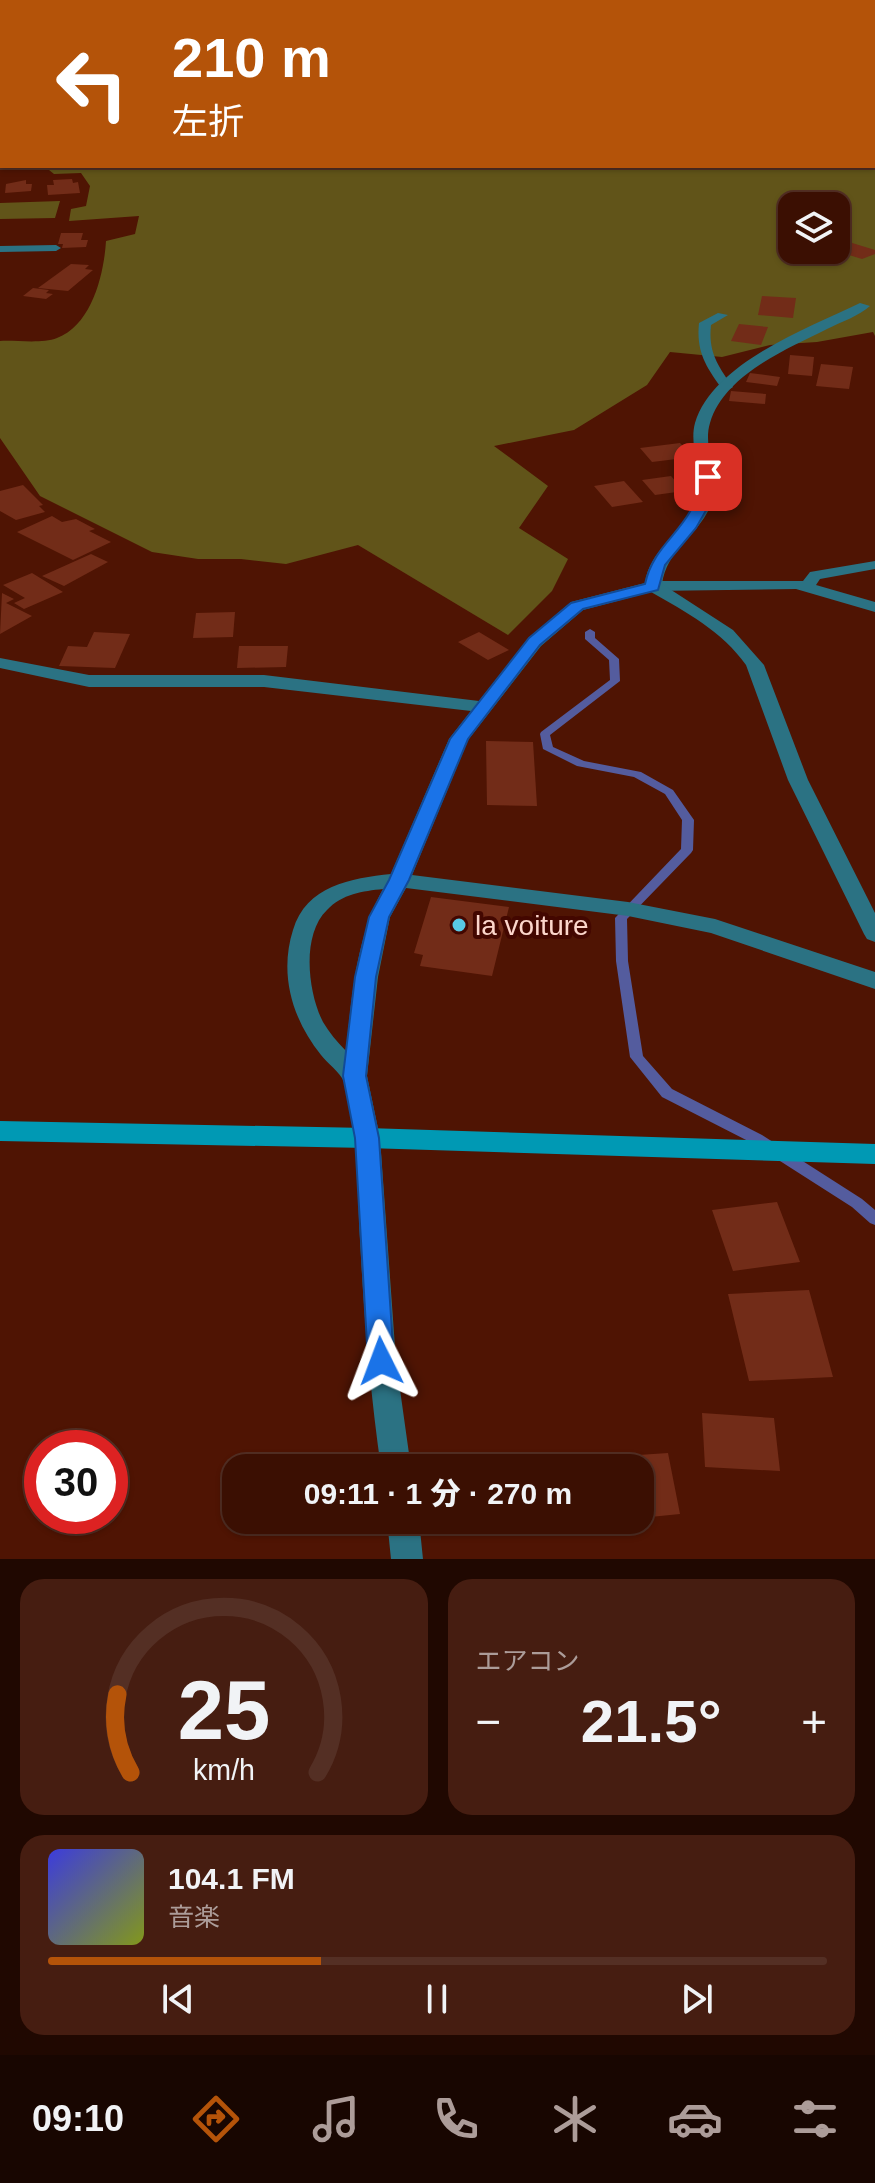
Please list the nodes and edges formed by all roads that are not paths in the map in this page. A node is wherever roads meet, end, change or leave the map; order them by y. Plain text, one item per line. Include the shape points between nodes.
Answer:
1 (56, 248) dead end
2 (0, 249) edge
3 (864, 306) dead end
4 (722, 315) dead end
5 (727, 387) junction
6 (875, 565) edge
7 (653, 586) junction
8 (807, 587) junction
9 (875, 607) edge
10 (0, 663) edge
11 (482, 707) junction
12 (399, 880) junction
13 (875, 934) edge
14 (875, 981) edge
15 (355, 1076) junction
16 (0, 1131) edge
17 (367, 1138) junction
18 (875, 1154) edge
19 (394, 1454) edge
20 (404, 1534) edge
21 (407, 1559) edge

1 - 2 lane
3 - 5 street via 762,360
4 - 5 lane via 705,323 702,347
5 - 7 street via 703,421 705,500 657,564
6 - 8 lane via 815,575
7 - 8 lane via 769,582
7 - 11 street via 577,606 535,642
7 - 13 street via 704,615 747,654 807,799
8 - 9 lane
10 - 11 street via 89,681 264,681
11 - 12 street via 459,739
12 - 14 street via 628,909 715,926
12 - 15 street via 379,917
12 - 15 street via 347,888 318,904 303,927 298,987 323,1044
15 - 17 street
16 - 17 street
17 - 18 street
17 - 19 street via 381,1361
20 - 21 street

